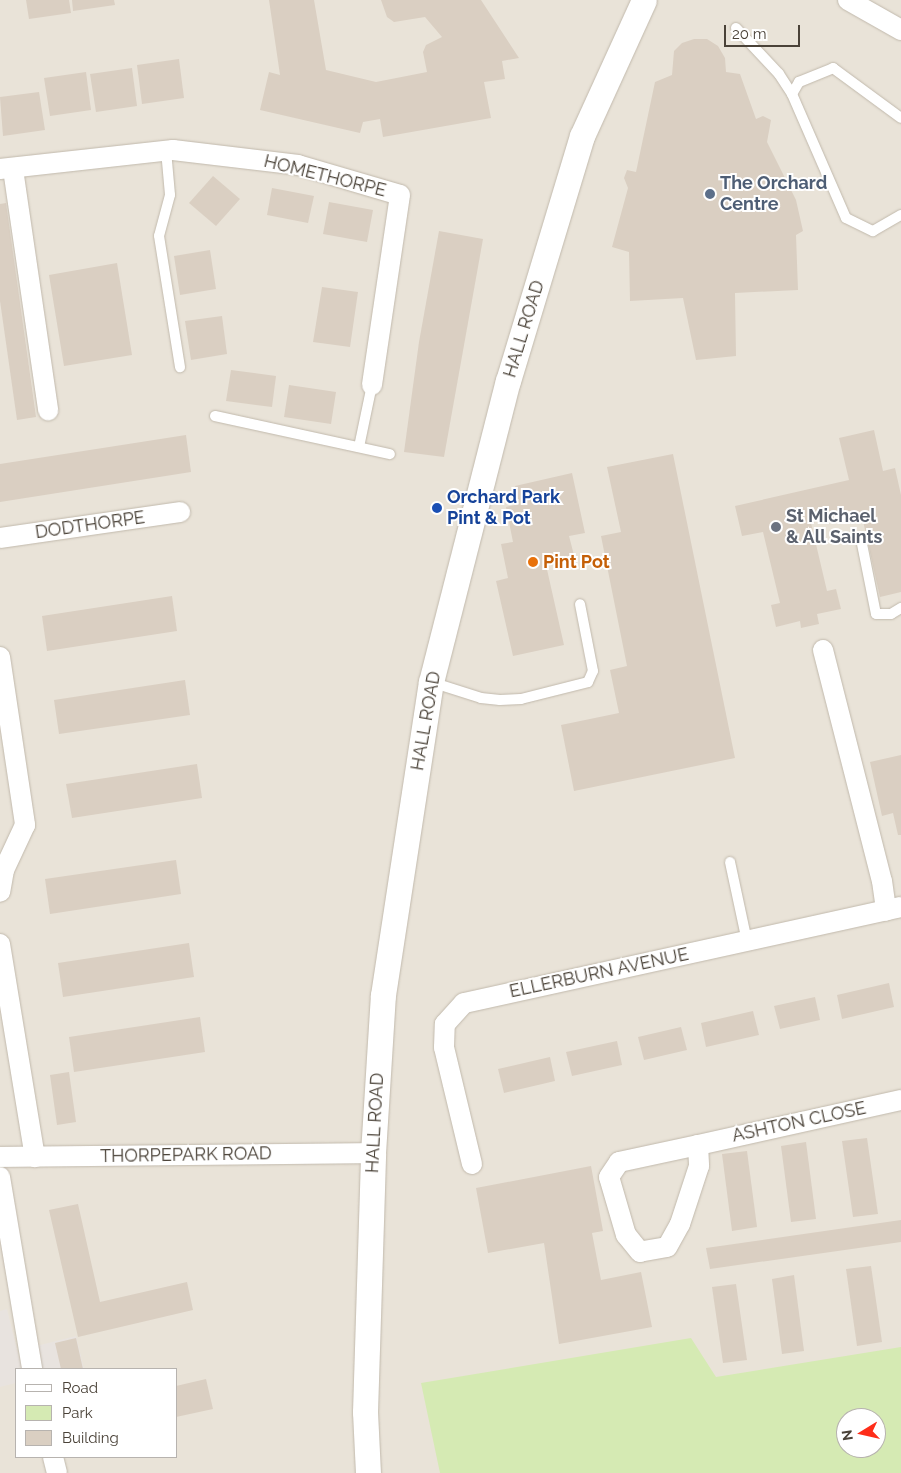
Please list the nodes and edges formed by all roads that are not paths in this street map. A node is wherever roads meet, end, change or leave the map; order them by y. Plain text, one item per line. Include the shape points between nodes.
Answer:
1 (644, 0) edge
2 (848, 0) edge
3 (736, 28) dead end
4 (901, 30) edge
5 (792, 94) junction
6 (901, 118) edge
7 (166, 150) junction
8 (6, 169) edge
9 (901, 215) edge
10 (180, 367) dead end
11 (372, 385) joint
12 (48, 410) dead end
13 (215, 416) dead end
14 (359, 447) junction
15 (390, 454) dead end
16 (180, 512) dead end
17 (0, 538) edge
18 (862, 544) dead end
19 (580, 604) dead end
20 (901, 608) edge
21 (823, 650) dead end
22 (0, 657) edge
23 (431, 682) junction
24 (730, 862) dead end
25 (0, 892) edge
26 (893, 909) edge
27 (747, 941) junction
28 (0, 944) edge
29 (901, 1100) edge
30 (698, 1145) junction
31 (373, 1153) junction
32 (0, 1157) edge
33 (35, 1157) junction
34 (472, 1164) dead end
35 (0, 1177) edge
36 (32, 1368) edge
37 (53, 1458) edge
38 (57, 1473) edge
39 (368, 1473) edge

1 - 23 street, HALL ROAD via 582,136 508,381
2 - 4 street
3 - 5 lane via 779,74
5 - 6 lane via 799,82 834,68
5 - 9 lane via 846,218 873,231
7 - 8 street, HOMETHORPE
7 - 10 lane via 170,195 159,236
7 - 11 street, HOMETHORPE via 252,157 298,165 400,195
8 - 12 street
11 - 14 lane
13 - 14 lane
14 - 15 lane
16 - 17 street, DODTHORPE
18 - 20 lane via 876,614 891,614
19 - 23 lane via 593,671 588,682 522,699 500,700 481,698
21 - 26 street via 882,880
22 - 25 street via 25,826 4,870
23 - 31 street, HALL ROAD via 383,995
24 - 27 lane
26 - 27 street, ELLERBURN AVENUE
27 - 34 street, ELLERBURN AVENUE via 464,1003 445,1024 444,1048
28 - 33 street
29 - 30 street, ASHTON CLOSE
30 - 30 street, ASHTON CLOSE via 619,1162 609,1177 626,1235 640,1252 667,1247 680,1224 700,1166
31 - 33 street, THORPEPARK ROAD
31 - 39 street, HALL ROAD via 366,1412
32 - 33 street, THORPEPARK ROAD
35 - 36 street
37 - 38 street

